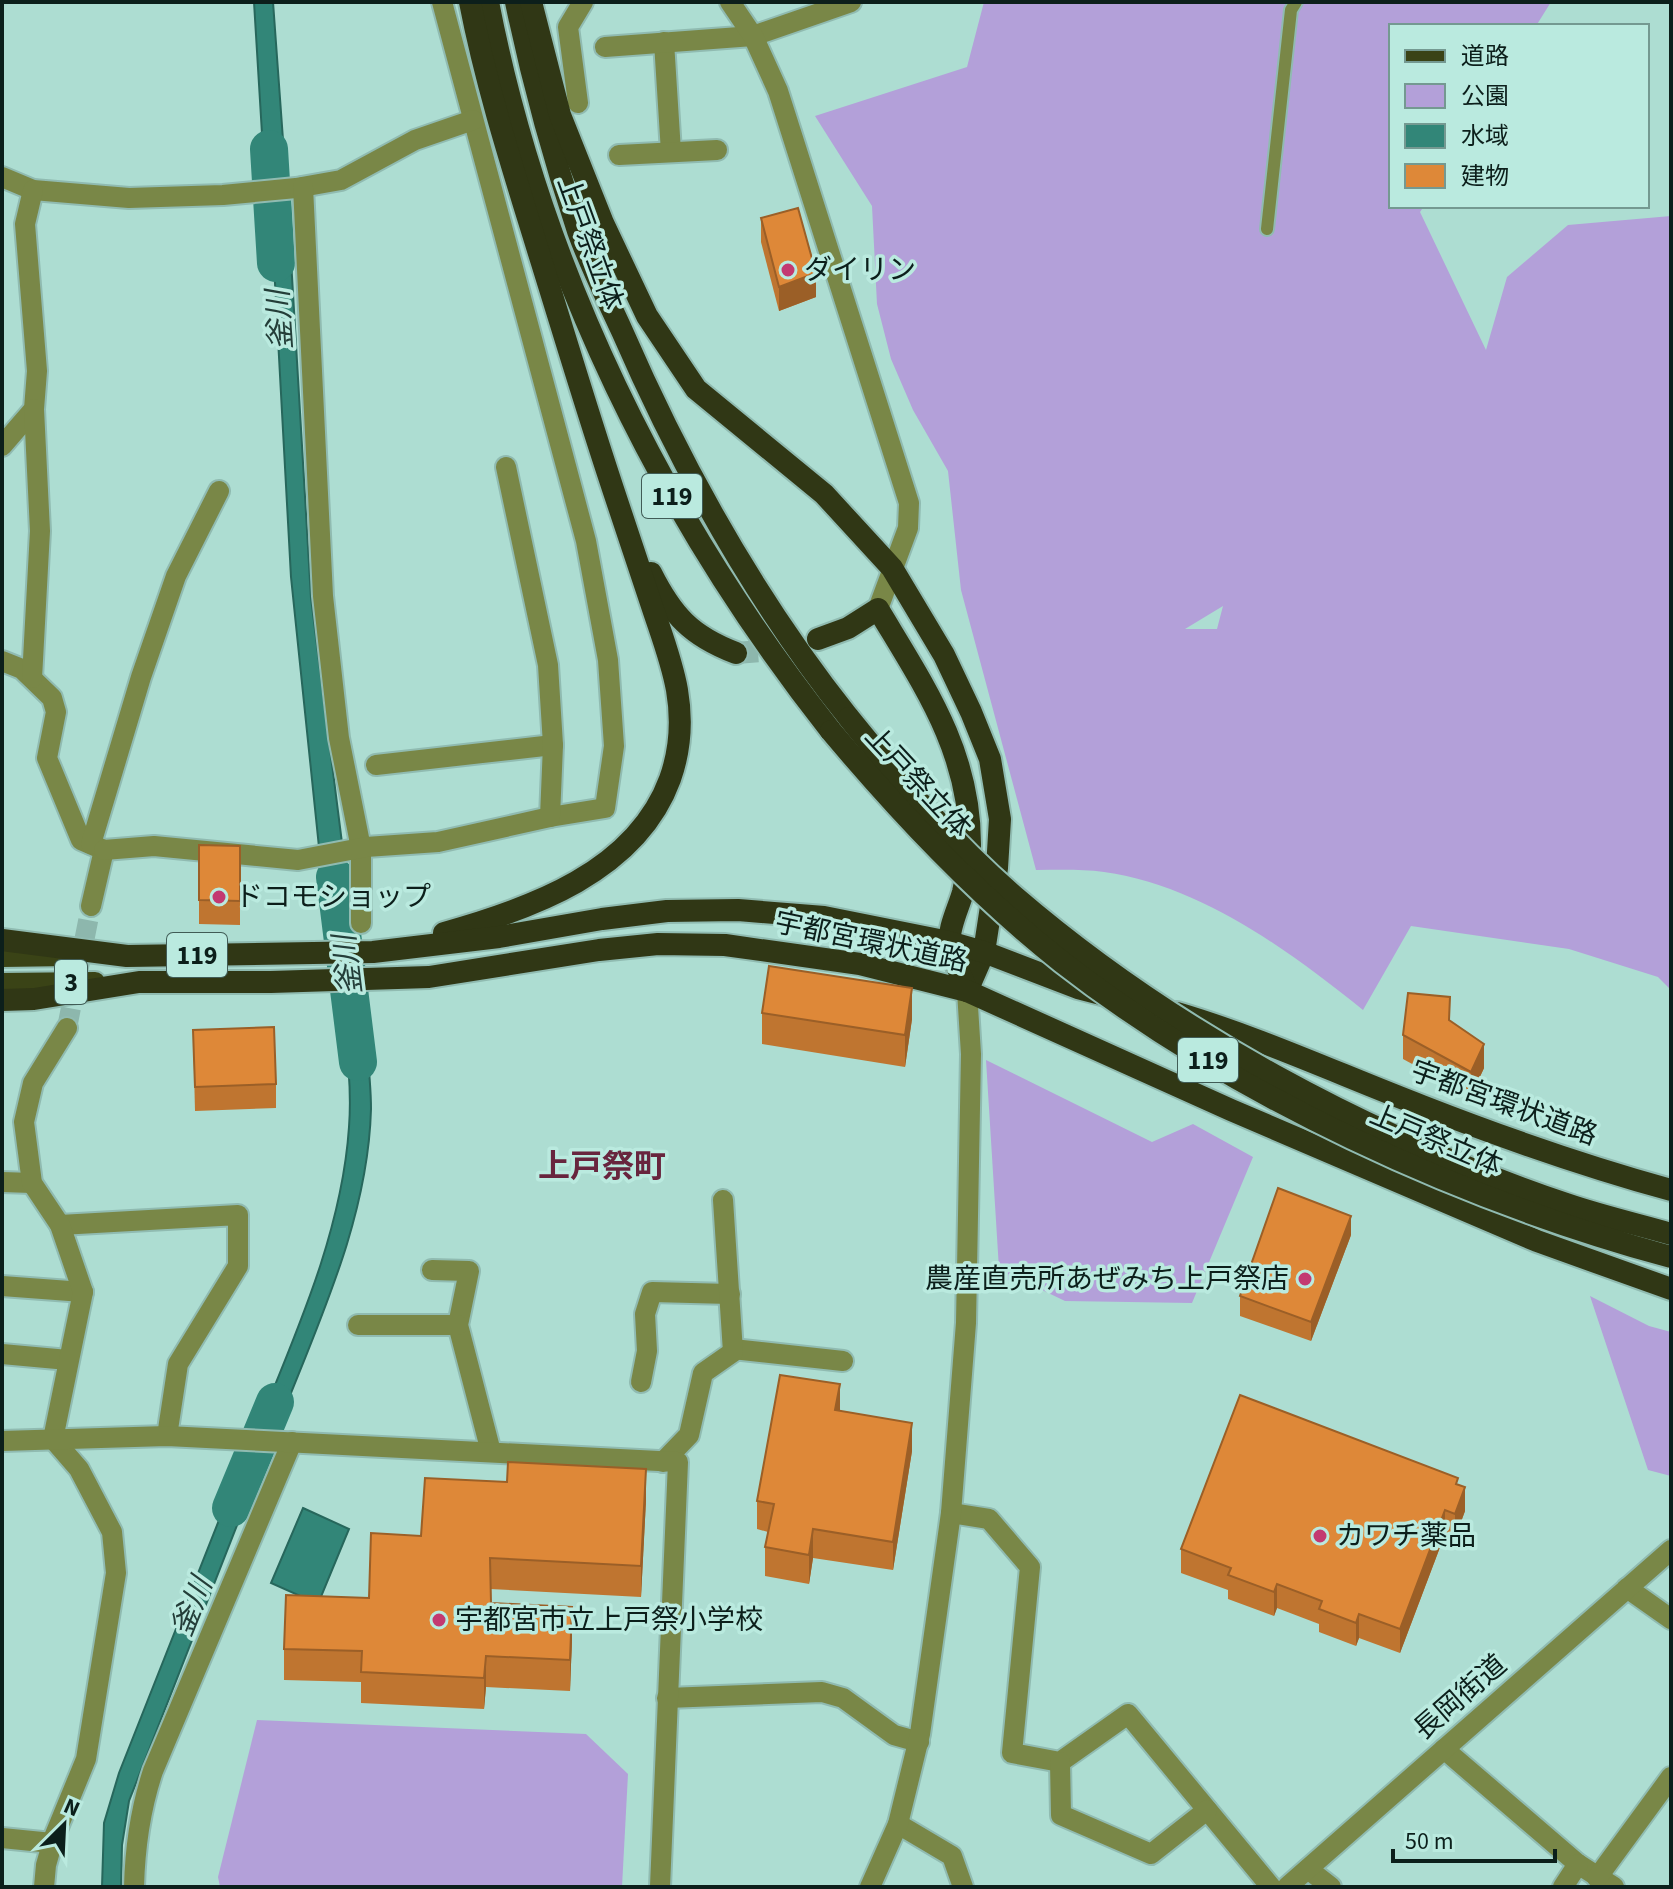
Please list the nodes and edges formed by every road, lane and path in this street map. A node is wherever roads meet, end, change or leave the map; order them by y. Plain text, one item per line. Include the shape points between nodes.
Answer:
1 (442, 2) edge
2 (470, 2) edge
3 (488, 2) edge
4 (516, 2) edge
5 (531, 2) edge
6 (583, 2) edge
7 (730, 2) edge
8 (851, 2) edge
9 (1296, 2) edge
10 (753, 36) junction
11 (664, 42) junction
12 (605, 47) dead end
13 (578, 103) dead end
14 (473, 120) junction
15 (717, 150) dead end
16 (671, 152) junction
17 (619, 155) dead end
18 (2, 177) edge
19 (300, 187) junction
20 (33, 190) junction
21 (1267, 229) dead end
22 (545, 243) junction
23 (34, 409) junction
24 (2, 446) edge
25 (506, 467) dead end
26 (612, 488) junction
27 (219, 491) dead end
28 (892, 568) junction
29 (878, 609) junction
30 (818, 639) dead end
31 (736, 653) tunnel mouth
32 (2, 661) edge
33 (32, 678) junction
34 (840, 724) junction
35 (553, 745) junction
36 (376, 765) dead end
37 (550, 817) junction
38 (97, 847) junction
39 (361, 848) junction
40 (91, 906) tunnel mouth
41 (361, 923) dead end
42 (2, 940) edge
43 (949, 942) junction
44 (373, 952) junction
45 (984, 952) junction
46 (127, 956) junction
47 (2, 957) edge
48 (139, 982) junction
49 (2, 983) edge
50 (967, 991) junction
51 (2, 1000) edge
52 (67, 1028) tunnel mouth
53 (2, 1182) edge
54 (32, 1183) junction
55 (1671, 1190) edge
56 (723, 1200) dead end
57 (60, 1225) junction
58 (1671, 1234) edge
59 (1671, 1257) edge
60 (432, 1270) dead end
61 (2, 1286) edge
62 (1671, 1289) edge
63 (83, 1292) junction
64 (730, 1294) junction
65 (358, 1325) dead end
66 (458, 1325) junction
67 (733, 1349) junction
68 (2, 1354) edge
69 (68, 1360) junction
70 (843, 1361) dead end
71 (641, 1382) dead end
72 (167, 1436) junction
73 (53, 1439) junction
74 (2, 1441) edge
75 (292, 1442) junction
76 (491, 1452) junction
77 (663, 1462) junction
78 (951, 1513) junction
79 (1671, 1550) edge
80 (1627, 1588) junction
81 (1671, 1619) edge
82 (667, 1698) junction
83 (919, 1742) junction
84 (1444, 1749) junction
85 (1060, 1762) junction
86 (1671, 1777) edge
87 (1207, 1810) junction
88 (898, 1824) junction
89 (2, 1838) edge
90 (52, 1843) junction
91 (1578, 1864) junction
92 (1308, 1869) junction
93 (1606, 1882) edge
94 (44, 1887) edge
95 (134, 1887) edge
96 (660, 1887) edge
97 (870, 1887) edge
98 (963, 1887) edge
99 (1271, 1887) edge
100 (1287, 1887) edge
101 (1331, 1887) edge
102 (1563, 1887) edge

1 - 14 street
2 - 22 highway, 119 via 500,130
3 - 22 highway, 上戸祭立体 / 119
4 - 34 highway, 上戸祭立体 / 119 via 529,66 579,233 666,431
5 - 28 highway via 560,115 647,316 696,389 824,494
6 - 13 street via 568,27
7 - 10 street
8 - 10 street
9 - 21 lane
10 - 11 street
10 - 28 street via 778,91 909,503 908,528
11 - 12 street
11 - 16 street
14 - 19 street via 415,140 341,180
14 - 37 street via 586,541 608,660 614,746 605,808
15 - 16 street
16 - 17 street
18 - 20 street
19 - 20 street via 129,198
19 - 39 street via 323,596 339,738
20 - 23 street via 25,224 37,371
22 - 26 highway, 119
22 - 34 highway, 上戸祭立体 / 119 via 675,502 788,676
23 - 24 street
23 - 33 street via 40,531
25 - 35 street via 548,665
26 - 31 highway, 119 via 652,576 675,612 692,631
26 - 44 highway, 119 via 677,692 677,751 658,803 625,846 565,889 467,926
27 - 38 street via 176,576 141,677
28 - 29 street
28 - 45 highway via 944,655 990,759 1000,819
29 - 30 highway
29 - 43 highway via 936,705 965,785 970,849
32 - 33 street
33 - 38 street via 52,698 56,712 47,758 81,840
34 - 58 highway, 上戸祭立体 / 119, bridge via 881,758 1011,894 1143,996 1353,1116 1567,1204
34 - 59 highway, 上戸祭立体 / 119, bridge via 920,833 1062,962 1141,1019 1298,1110 1425,1170 1547,1218
35 - 36 street
35 - 37 street
37 - 39 street via 438,842
38 - 39 street via 154,846 298,860
38 - 40 street
39 - 41 street
42 - 46 highway, 119
43 - 44 highway, 宇都宮環状道路 / 119 via 824,917 667,911
43 - 45 highway, 宇都宮環状道路 / 119
43 - 50 highway
44 - 46 highway, 宇都宮環状道路 / 119
45 - 50 highway
45 - 55 highway, 宇都宮環状道路 / 119 via 1078,988 1235,1031 1423,1107
46 - 47 main road, 宇都宮環状道路 / 3
48 - 49 main road, 宇都宮環状道路 / 3
48 - 50 highway, 宇都宮環状道路 / 119 via 378,981 658,944 725,945 860,964
48 - 51 highway, 119
50 - 62 highway, 宇都宮環状道路 / 119 via 1537,1241
50 - 78 street via 971,1054 966,1323
52 - 54 street via 33,1083 24,1122
53 - 54 street
54 - 57 street
56 - 64 street
57 - 63 street
57 - 72 street via 238,1215 238,1266 178,1364
60 - 66 street via 469,1271
61 - 63 street
63 - 69 street
64 - 67 street
64 - 71 street via 652,1292 645,1314 647,1351
65 - 66 street
66 - 76 street
67 - 70 street
67 - 77 street via 703,1373 689,1435
68 - 69 street
69 - 73 street
72 - 73 street
72 - 75 street
73 - 74 street
73 - 90 street via 79,1469 112,1532 116,1573 86,1759
75 - 76 street
75 - 95 street via 153,1771 141,1808
76 - 77 street
77 - 82 street via 678,1462
78 - 83 street
78 - 85 street via 989,1519 1030,1567 1012,1753
79 - 80 street, 長岡街道
80 - 81 street
80 - 84 street, 長岡街道
82 - 83 street via 822,1692 843,1698 894,1735
82 - 96 street
83 - 88 street
84 - 91 street
84 - 92 street, 長岡街道
85 - 87 street via 1128,1714
85 - 87 street via 1061,1815 1151,1854
86 - 93 street
87 - 99 street
88 - 97 street
88 - 98 street via 952,1856
89 - 90 street
90 - 94 street
91 - 93 street
91 - 102 street
92 - 100 street, 長岡街道
92 - 101 street

